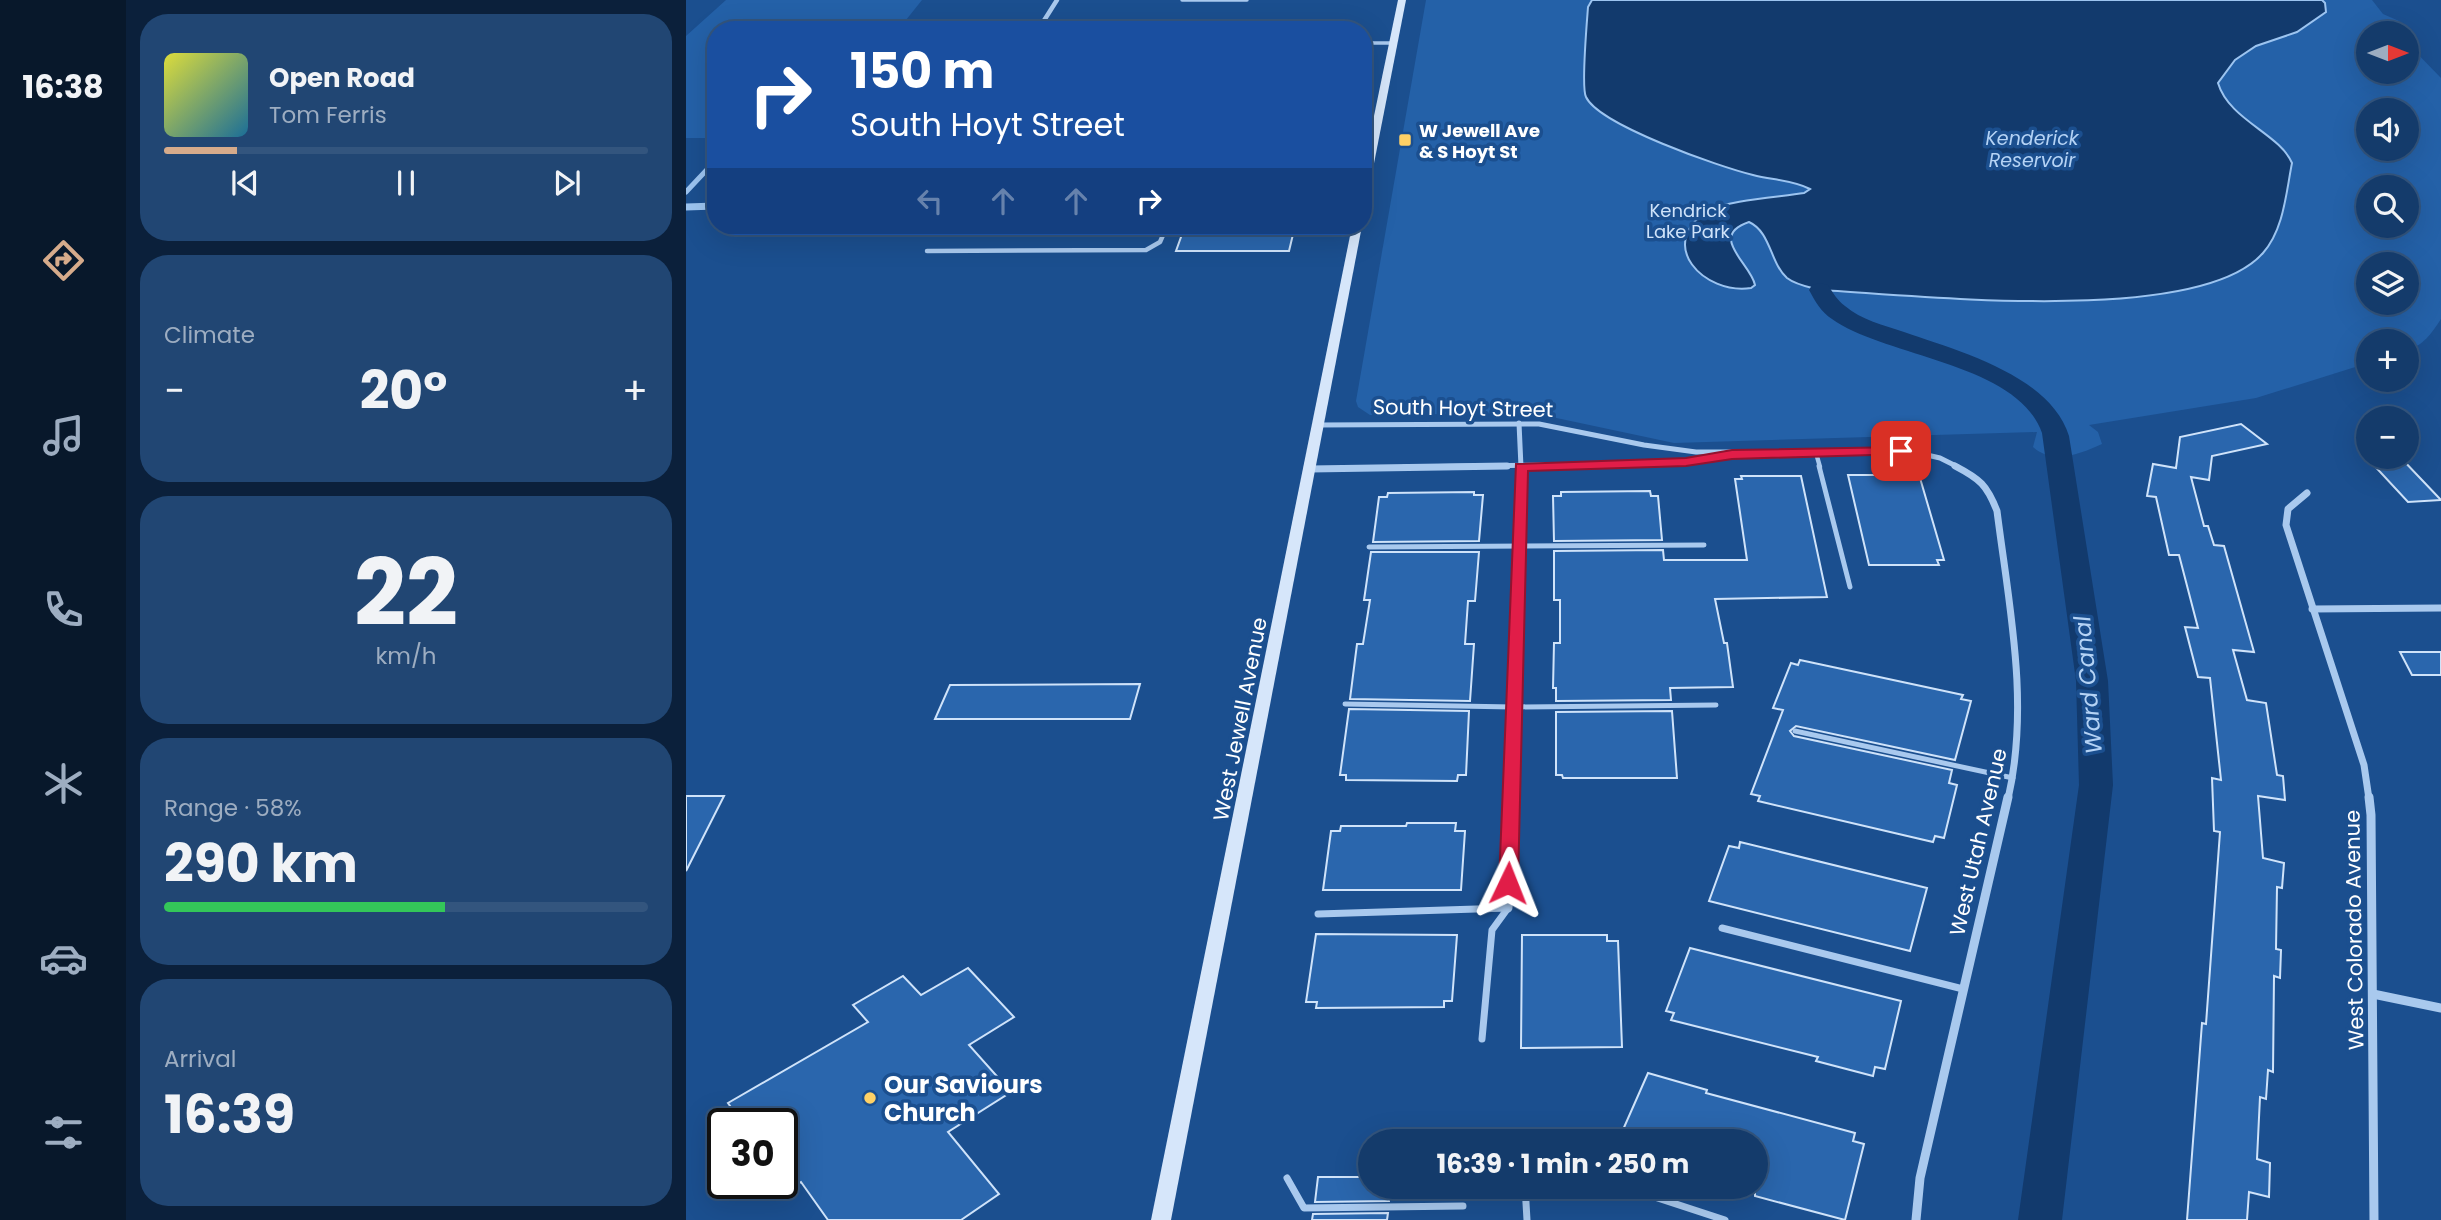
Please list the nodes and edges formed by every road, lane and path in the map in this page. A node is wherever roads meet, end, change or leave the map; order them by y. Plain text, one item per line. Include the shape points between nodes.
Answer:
1 (1058, 0) edge
2 (1182, 0) edge
3 (1247, 0) edge
4 (1402, 0) edge
5 (1044, 21) edge
6 (1372, 43) edge
7 (1394, 43) junction
8 (1372, 142) edge
9 (1163, 235) edge
10 (1355, 235) edge
11 (927, 251) dead end
12 (1519, 423) junction
13 (1317, 425) junction
14 (1816, 453) junction
15 (1732, 454) junction
16 (1521, 467) junction
17 (1310, 468) junction
18 (1973, 475) joint
19 (2306, 493) dead end
20 (1704, 545) dead end
21 (1518, 546) junction
22 (1369, 547) dead end
23 (1850, 587) dead end
24 (2441, 608) edge
25 (2312, 609) junction
26 (1345, 704) dead end
27 (1716, 705) dead end
28 (1513, 707) junction
29 (1795, 731) dead end
30 (2013, 778) junction
31 (1508, 908) junction
32 (1318, 914) dead end
33 (1722, 928) dead end
34 (1963, 989) junction
35 (2374, 994) junction
36 (2441, 1008) edge
37 (1482, 1039) dead end
38 (1287, 1178) dead end
39 (1526, 1199) edge
40 (1661, 1199) edge
41 (1463, 1206) dead end
42 (1161, 1220) edge
43 (1527, 1220) edge
44 (1725, 1220) edge
45 (1916, 1220) edge
46 (2374, 1220) edge

1 - 5 street
2 - 3 lane
4 - 7 main road
6 - 7 lane
7 - 8 main road
9 - 11 lane via 1160,243 1146,250
10 - 13 main road, West Jewell Avenue
12 - 13 street, South Hoyt Street
12 - 15 street, South Hoyt Street via 1669,449
12 - 16 street
13 - 17 main road, West Jewell Avenue
14 - 15 street, South Hoyt Street
14 - 18 street, South Hoyt Street via 1914,452 1940,458
14 - 23 lane
15 - 16 street, South Hoyt Street via 1686,462
16 - 17 street, South Hoyt Street
16 - 21 street
17 - 42 main road, West Jewell Avenue
18 - 30 street, West Utah Avenue via 1989,488 1997,511 2018,706
19 - 25 street, West Colorado Avenue via 2288,509 2286,526
20 - 21 lane
21 - 22 lane
21 - 28 street
24 - 25 street
25 - 35 street, West Colorado Avenue via 2348,711 2367,786
26 - 28 lane
27 - 28 lane
28 - 31 street
29 - 30 lane
30 - 34 street, West Utah Avenue
31 - 32 lane
31 - 37 lane via 1492,930
33 - 34 lane
34 - 45 street, West Utah Avenue via 1920,1178
35 - 36 street
35 - 46 street, West Colorado Avenue
38 - 41 lane via 1304,1208
39 - 43 lane
40 - 44 lane

